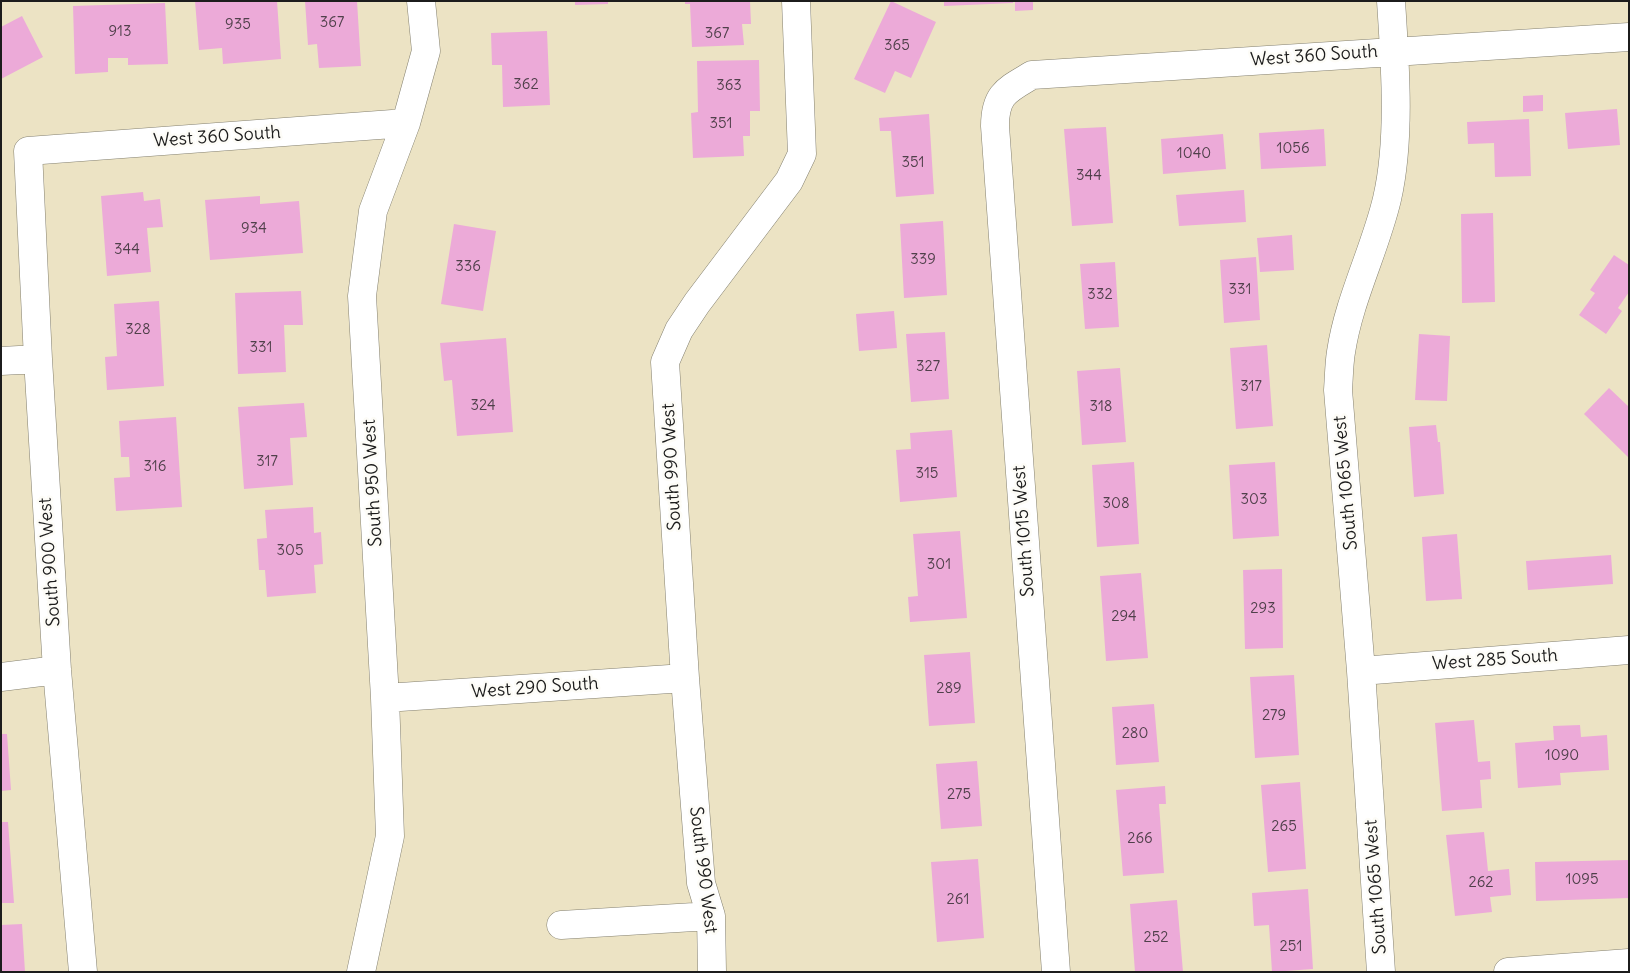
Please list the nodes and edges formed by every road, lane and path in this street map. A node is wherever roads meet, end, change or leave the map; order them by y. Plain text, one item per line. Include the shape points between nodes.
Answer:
1 (421, 1) edge
2 (796, 1) edge
3 (1391, 1) edge
4 (1629, 37) edge
5 (1394, 51) junction
6 (1004, 92) joint
7 (406, 122) junction
8 (28, 151) joint
9 (38, 359) junction
10 (1, 361) edge
11 (1629, 650) edge
12 (57, 670) junction
13 (1361, 671) junction
14 (1, 677) edge
15 (684, 678) junction
16 (385, 698) junction
17 (711, 916) junction
18 (561, 925) dead end
19 (1629, 963) edge
20 (83, 972) edge
21 (361, 972) edge
22 (712, 972) edge
23 (1056, 972) edge
24 (1381, 972) edge
25 (1508, 972) edge

1 - 7 street, South 950 West via 426,52
2 - 15 street, South 990 West via 802,154 789,181 679,330 666,362
3 - 5 street, South 1065 West
4 - 5 street, West 360 South
5 - 6 street, West 360 South via 1032,75
5 - 13 street, South 1065 West via 1394,154 1387,199 1354,300 1341,352 1338,390
6 - 23 street, South 1015 West via 995,112 995,126
7 - 8 street, West 360 South
7 - 16 street, South 950 West via 373,211 362,296
8 - 9 street, South 900 West
9 - 10 street
9 - 12 street, South 900 West
11 - 13 street, West 285 South
12 - 14 street
12 - 20 street, South 900 West
13 - 24 street, South 1065 West
15 - 16 street, West 290 South
15 - 17 street, South 990 West via 701,882
16 - 21 street, South 950 West via 390,836
17 - 18 street
17 - 22 street, South 990 West
19 - 25 street

